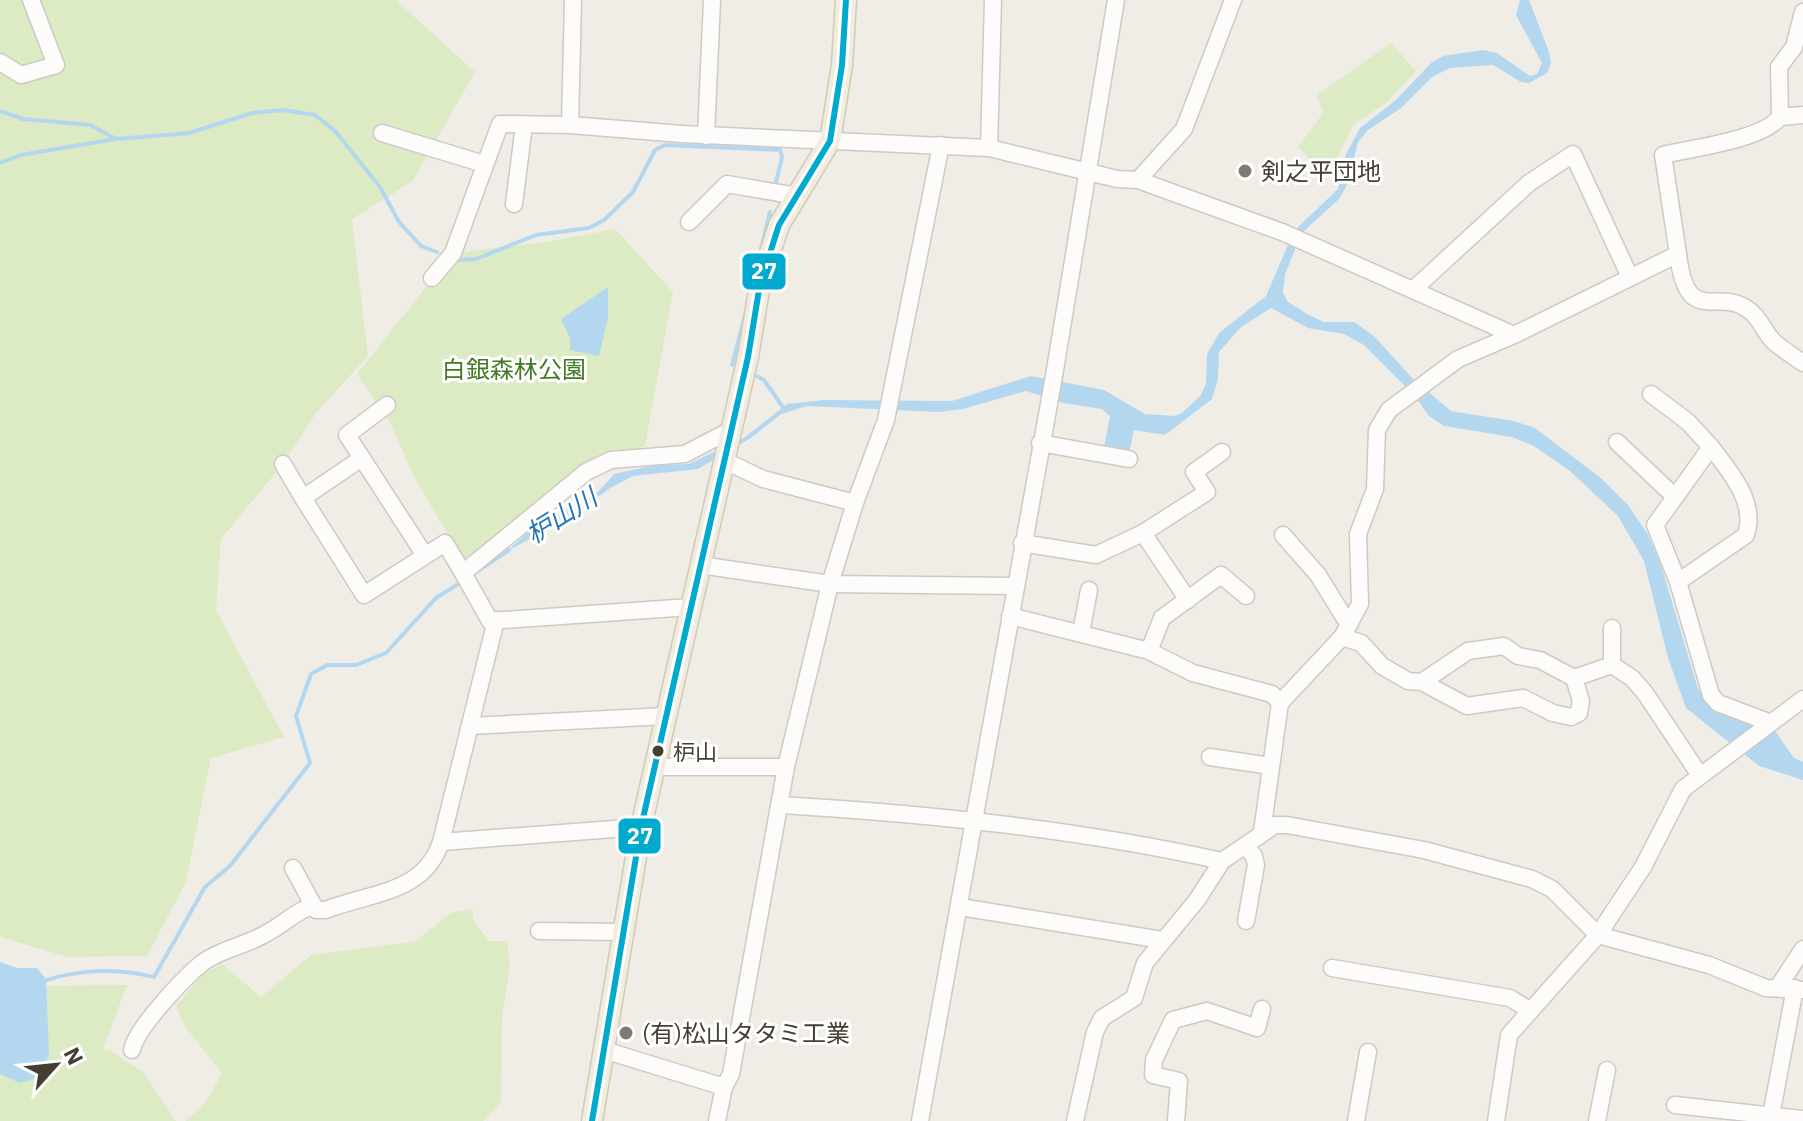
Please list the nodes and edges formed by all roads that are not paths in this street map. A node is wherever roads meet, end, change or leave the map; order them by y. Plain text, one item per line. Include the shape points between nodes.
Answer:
1 (31, 0) edge
2 (573, 0) edge
3 (712, 0) edge
4 (846, 0) edge
5 (993, 0) edge
6 (1116, 0) edge
7 (1233, 0) edge
8 (1803, 12) edge
9 (0, 62) edge
10 (1803, 115) edge
11 (1780, 117) junction
12 (524, 125) junction
13 (570, 125) junction
14 (382, 133) dead end
15 (706, 136) junction
16 (830, 141) junction
17 (941, 145) junction
18 (989, 148) junction
19 (484, 164) junction
20 (1087, 170) junction
21 (1138, 180) junction
22 (797, 196) junction
23 (514, 204) dead end
24 (689, 222) dead end
25 (1678, 254) junction
26 (1629, 275) junction
27 (432, 278) dead end
28 (1415, 288) junction
29 (1514, 335) junction
30 (1803, 363) edge
31 (1651, 394) dead end
32 (387, 405) dead end
33 (728, 435) junction
34 (1617, 442) dead end
35 (1040, 443) junction
36 (1711, 447) junction
37 (1222, 452) dead end
38 (362, 458) junction
39 (1129, 459) dead end
40 (723, 460) junction
41 (283, 464) dead end
42 (1675, 497) junction
43 (303, 498) junction
44 (855, 503) junction
45 (1143, 533) junction
46 (1283, 535) dead end
47 (1022, 543) junction
48 (424, 554) junction
49 (700, 565) junction
50 (466, 579) junction
51 (1678, 582) junction
52 (830, 584) junction
53 (1015, 586) junction
54 (1089, 590) dead end
55 (1246, 596) dead end
56 (1188, 600) junction
57 (690, 607) junction
58 (1010, 616) junction
59 (496, 620) junction
60 (1612, 628) dead end
61 (1345, 631) junction
62 (1081, 633) junction
63 (1149, 651) junction
64 (1612, 665) junction
65 (1574, 678) junction
66 (1422, 682) junction
67 (1803, 699) edge
68 (1280, 703) junction
69 (667, 716) junction
70 (1769, 725) junction
71 (470, 726) junction
72 (1210, 757) dead end
73 (1271, 766) junction
74 (656, 767) junction
75 (786, 767) junction
76 (1699, 774) junction
77 (781, 805) junction
78 (974, 820) junction
79 (641, 827) junction
80 (1262, 832) junction
81 (441, 842) junction
82 (1245, 846) junction
83 (1222, 861) junction
84 (293, 868) dead end
85 (313, 905) junction
86 (960, 907) junction
87 (1246, 921) dead end
88 (539, 931) dead end
89 (624, 932) junction
90 (1598, 935) junction
91 (1162, 940) junction
92 (1803, 949) edge
93 (1332, 968) dead end
94 (1792, 988) edge
95 (1262, 1009) dead end
96 (1529, 1010) junction
97 (132, 1050) dead end
98 (604, 1050) junction
99 (1368, 1052) dead end
100 (1607, 1070) dead end
101 (724, 1087) junction
102 (1675, 1105) dead end
103 (1771, 1116) junction
104 (1803, 1119) edge
105 (592, 1121) edge
106 (717, 1121) edge
107 (920, 1121) edge
108 (1075, 1121) edge
109 (1176, 1121) edge
110 (1356, 1121) edge
111 (1496, 1121) edge
112 (1597, 1121) edge

1 - 9 street via 56,65 21,75
2 - 13 street
3 - 15 street
4 - 16 main road
5 - 18 street
6 - 20 street
7 - 21 street via 1184,129
8 - 11 street via 1794,47 1779,67
10 - 11 street
11 - 25 street via 1771,128 1756,133 1663,155
12 - 13 street
12 - 19 street via 500,124
12 - 23 street
13 - 15 street
14 - 19 street
15 - 16 street
16 - 17 street
16 - 22 main road
17 - 18 street
17 - 44 street via 886,416
18 - 20 street
19 - 27 street via 453,253
20 - 21 street
20 - 35 street
21 - 28 street
22 - 24 street via 727,184
22 - 33 main road via 779,225 760,284
25 - 26 street
25 - 30 street via 1681,279 1691,296 1753,312 1772,340
26 - 28 street via 1573,154 1529,183
26 - 29 street
28 - 29 street
29 - 61 street via 1458,359 1407,394 1377,430 1375,489 1358,534 1362,593
31 - 36 street
32 - 38 street via 347,435
33 - 40 main road
33 - 50 street via 685,454 611,460 586,472
34 - 42 street
35 - 39 street
35 - 47 street
36 - 42 street
36 - 51 street via 1733,476 1750,525 1746,535
37 - 45 street via 1194,472 1207,492
38 - 43 street
38 - 48 street
40 - 44 street via 763,479
40 - 49 main road
41 - 43 street
42 - 51 street via 1655,525
43 - 48 street via 364,595
44 - 52 street
45 - 47 street via 1096,555
45 - 56 street
46 - 61 street via 1318,575
47 - 53 street
48 - 50 street via 445,543
49 - 52 street
49 - 57 main road
50 - 59 street via 490,621
51 - 70 street via 1711,695
52 - 53 street
52 - 75 street
53 - 58 street
54 - 62 street
55 - 56 street via 1221,575
56 - 63 street via 1162,618
57 - 59 street
57 - 69 main road
58 - 62 street
58 - 78 street
59 - 71 street
60 - 64 street
61 - 66 street via 1382,666 1408,681
61 - 68 street
62 - 63 street
63 - 68 street via 1193,673 1272,694
64 - 65 street
64 - 76 street via 1645,693
65 - 66 street via 1504,646 1468,651
65 - 66 street via 1581,701 1579,713 1571,717 1523,698 1467,706
67 - 70 street
68 - 73 street
69 - 71 street
69 - 74 main road
70 - 76 street
71 - 81 street
72 - 73 street
73 - 80 street
74 - 75 street
74 - 79 main road
75 - 77 street
76 - 90 street via 1683,789 1643,867
77 - 78 street
77 - 101 street via 731,1074
78 - 83 street via 1145,844
78 - 86 street
79 - 81 street
79 - 89 main road
80 - 82 street
80 - 90 street via 1287,825 1424,850 1532,879 1552,889
81 - 85 street via 431,866 413,882 325,910
82 - 83 street
82 - 87 street via 1256,865
83 - 91 street
84 - 85 street
85 - 97 street via 203,963 144,1023
86 - 91 street
86 - 107 street
88 - 89 street
89 - 98 main road
90 - 94 street via 1709,965 1766,988
90 - 96 street
91 - 108 street via 1145,963 1134,998 1102,1018 1095,1032
92 - 94 street
93 - 96 street via 1510,998
94 - 103 street
95 - 109 street via 1257,1028 1207,1011 1173,1020 1154,1060 1153,1075 1179,1081
96 - 111 street via 1509,1035
98 - 101 street
98 - 105 main road
99 - 110 street
100 - 112 street
101 - 106 street
102 - 103 street
103 - 104 street

